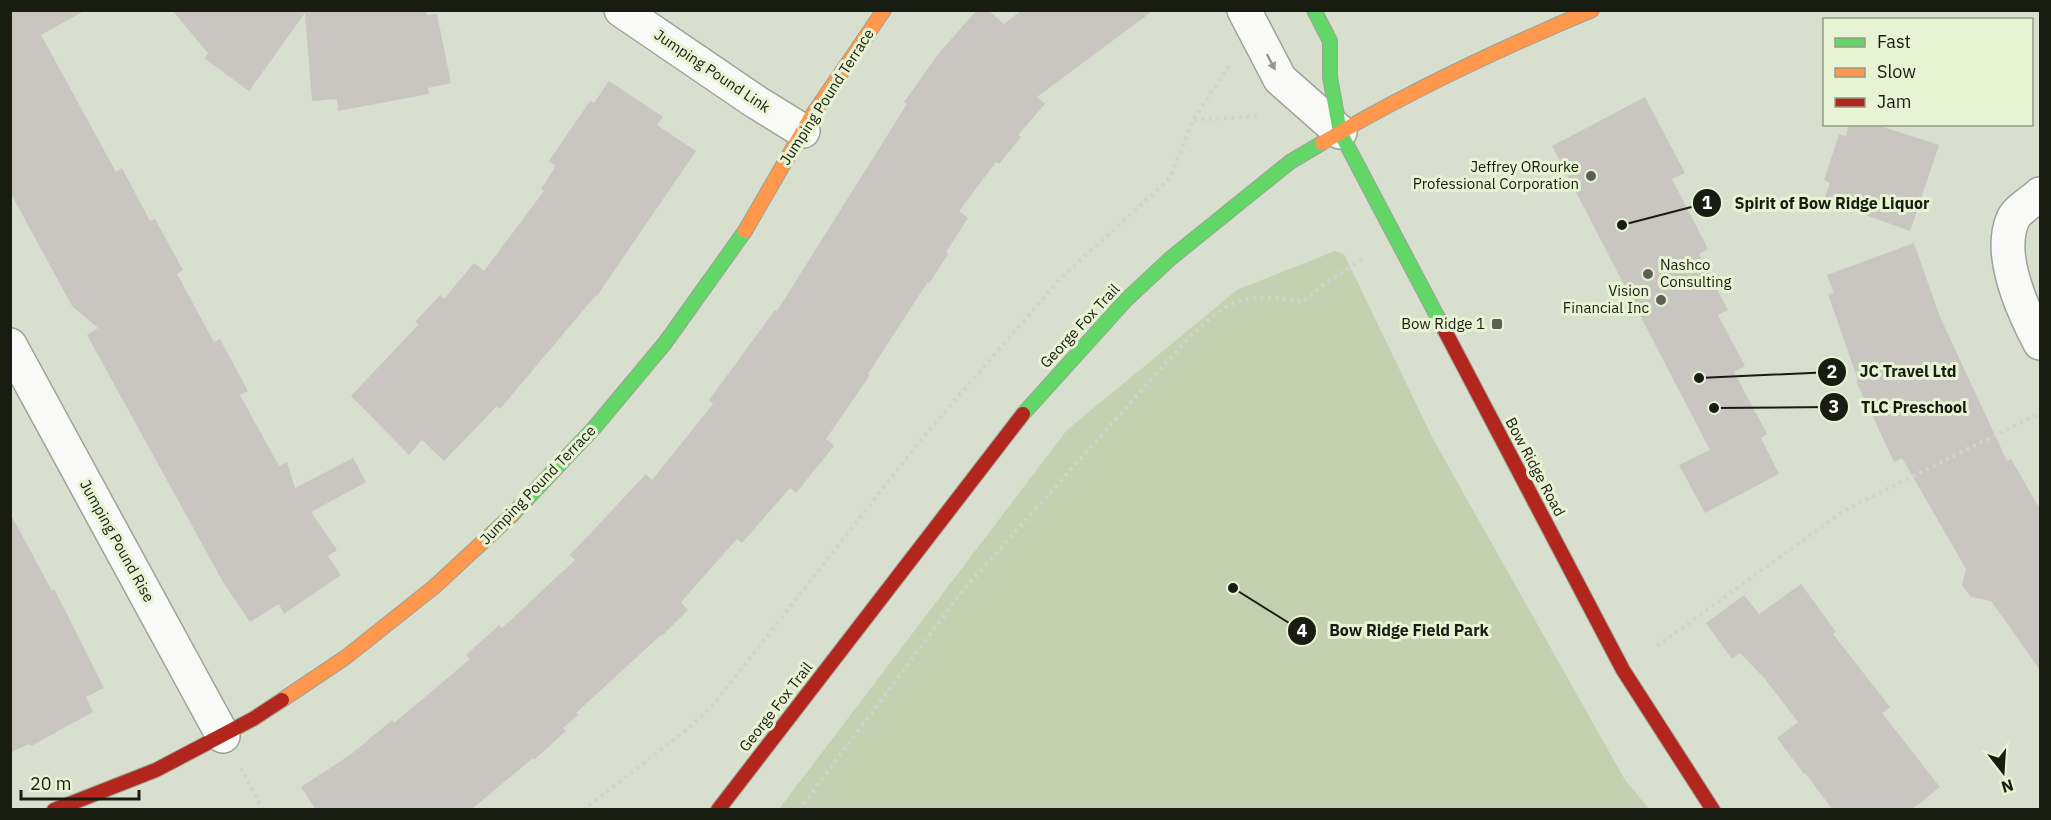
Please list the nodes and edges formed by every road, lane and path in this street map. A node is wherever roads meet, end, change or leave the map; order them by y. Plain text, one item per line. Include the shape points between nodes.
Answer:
1 (621, 10) edge
2 (884, 10) edge
3 (1314, 10) edge
4 (1592, 10) edge
5 (1249, 19) edge
6 (1260, 116) dead end
7 (1193, 120) junction
8 (803, 131) junction
9 (1340, 132) junction
10 (2040, 194) edge
11 (1363, 259) dead end
12 (2040, 343) edge
13 (10, 345) edge
14 (2040, 413) edge
15 (1657, 646) dead end
16 (231, 750) junction
17 (54, 810) edge
18 (263, 810) edge
19 (583, 810) edge
20 (718, 810) edge
21 (799, 810) edge
22 (1713, 810) edge

1 - 8 street, Jumping Pound Link
2 - 8 street, Jumping Pound Terrace
3 - 9 street via 1330,41 1330,77
4 - 9 street, George Fox Trail via 1434,80
5 - 7 path
5 -> 9 street via 1280,79
6 - 7 path
7 - 19 path via 1165,183 1061,278 923,437 714,704
8 - 16 street, Jumping Pound Terrace via 731,253 690,311 583,440 448,576
9 - 20 street, George Fox Trail via 1290,162 1218,218 1133,293 1082,345 1033,401
9 - 22 street, Bow Ridge Road via 1623,670
10 - 12 street via 2013,217 2007,244 2025,313
11 - 21 path via 1303,302 1254,297 1229,305 1191,334 964,589
13 - 16 street, Jumping Pound Rise
14 - 15 path via 1845,510
16 - 17 street, Jumping Pound Terrace
16 - 18 path

